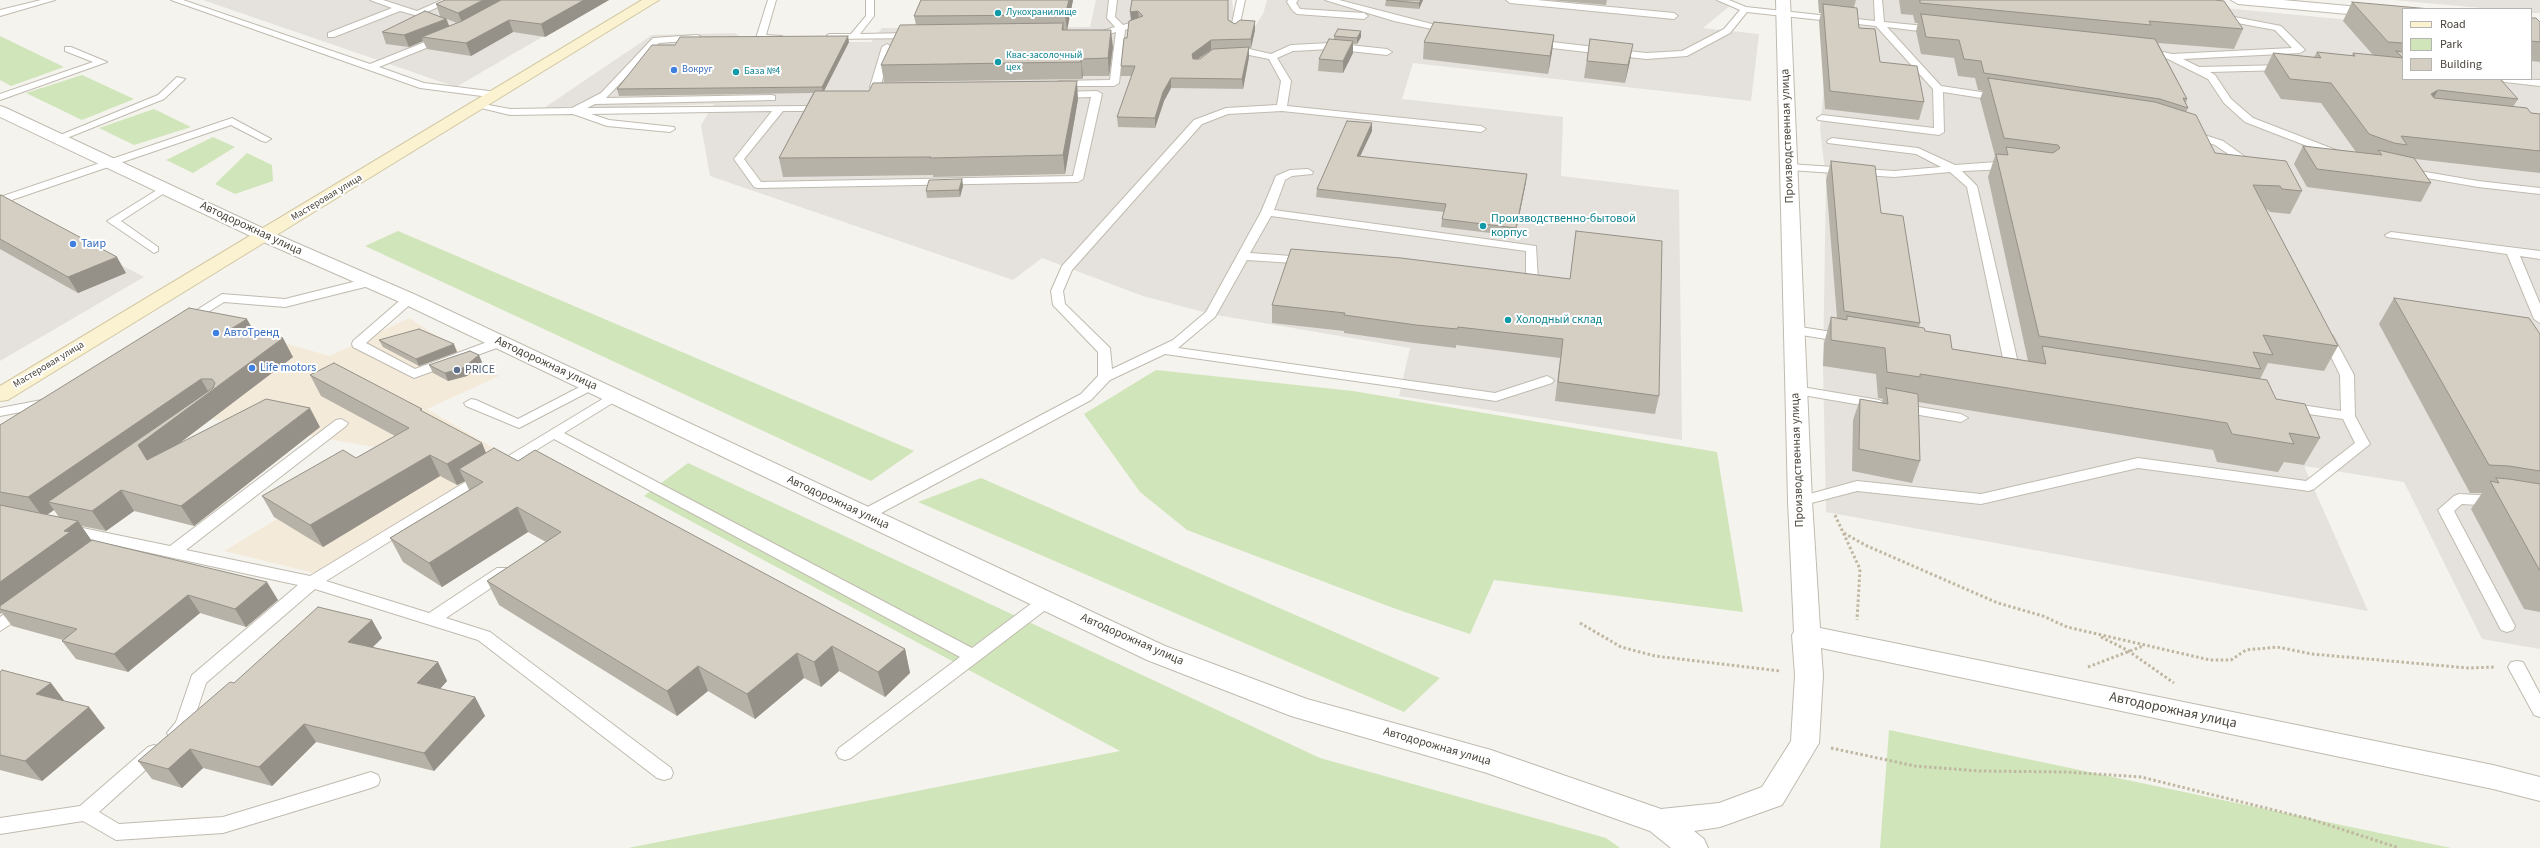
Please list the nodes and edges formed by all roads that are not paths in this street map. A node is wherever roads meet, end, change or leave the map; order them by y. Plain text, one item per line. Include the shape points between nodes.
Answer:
1 (51, 0) edge
2 (175, 0) edge
3 (374, 0) edge
4 (449, 0) edge
5 (652, 0) edge
6 (772, 0) edge
7 (870, 0) edge
8 (1113, 0) edge
9 (1241, 0) edge
10 (1294, 0) edge
11 (1329, 0) edge
12 (1510, 0) edge
13 (1721, 0) edge
14 (1878, 0) edge
15 (2238, 0) edge
16 (1783, 6) edge
17 (401, 8) junction
18 (1745, 9) junction
19 (0, 13) edge
20 (419, 13) junction
21 (2210, 15) edge
22 (2402, 15) edge
23 (1674, 16) dead end
24 (1394, 18) junction
25 (1138, 24) edge
26 (448, 25) edge
27 (1880, 25) junction
28 (1122, 28) junction
29 (1235, 28) edge
30 (1944, 31) edge
31 (1460, 32) edge
32 (456, 33) edge
33 (331, 35) dead end
34 (1082, 35) edge
35 (924, 36) edge
36 (822, 37) edge
37 (853, 37) junction
38 (710, 38) edge
39 (792, 38) edge
40 (1528, 42) edge
41 (887, 47) dead end
42 (68, 49) dead end
43 (2134, 49) edge
44 (1387, 52) dead end
45 (1218, 54) edge
46 (1272, 57) junction
47 (2171, 57) junction
48 (2291, 67) edge
49 (369, 68) junction
50 (2197, 70) junction
51 (180, 79) dead end
52 (2514, 80) edge
53 (2540, 83) edge
54 (899, 87) edge
55 (1938, 88) junction
56 (497, 95) junction
57 (0, 97) edge
58 (871, 97) edge
59 (894, 97) edge
60 (772, 98) dead end
61 (2008, 99) edge
62 (593, 101) junction
63 (478, 106) junction
64 (780, 108) junction
65 (803, 108) dead end
66 (1282, 108) junction
67 (0, 111) edge
68 (574, 111) junction
69 (1822, 118) dead end
70 (670, 128) dead end
71 (1481, 129) dead end
72 (2184, 132) edge
73 (58, 138) junction
74 (266, 139) dead end
75 (1832, 142) dead end
76 (2350, 158) edge
77 (113, 163) junction
78 (1789, 167) junction
79 (2018, 167) edge
80 (1952, 168) junction
81 (2395, 170) edge
82 (1308, 172) dead end
83 (2263, 173) edge
84 (165, 188) junction
85 (2540, 190) edge
86 (0, 201) edge
87 (1267, 212) junction
88 (2391, 235) dead end
89 (265, 236) junction
90 (154, 249) dead end
91 (2512, 252) junction
92 (2540, 255) edge
93 (1244, 256) junction
94 (1314, 262) edge
95 (1508, 279) edge
96 (370, 282) junction
97 (409, 299) junction
98 (2540, 319) edge
99 (2322, 326) edge
100 (175, 327) edge
101 (1794, 330) junction
102 (1856, 340) edge
103 (500, 342) junction
104 (1164, 350) junction
105 (1996, 361) edge
106 (2011, 363) junction
107 (2027, 366) edge
108 (1105, 377) junction
109 (1547, 380) dead end
110 (591, 385) junction
111 (1796, 390) junction
112 (0, 395) edge
113 (614, 396) junction
114 (471, 403) dead end
115 (2278, 405) edge
116 (0, 412) edge
117 (2348, 416) junction
118 (1961, 418) dead end
119 (341, 423) dead end
120 (14, 425) edge
121 (553, 433) junction
122 (1800, 501) junction
123 (2511, 503) edge
124 (866, 515) junction
125 (52, 526) edge
126 (116, 540) junction
127 (173, 552) junction
128 (97, 554) edge
129 (515, 565) edge
130 (312, 582) junction
131 (32, 601) edge
132 (1046, 601) junction
133 (432, 619) junction
134 (0, 625) edge
135 (2507, 626) dead end
136 (1805, 635) junction
137 (973, 656) junction
138 (2517, 667) road end
139 (2540, 710) edge
140 (846, 753) dead end
141 (664, 773) dead end
142 (371, 780) dead end
143 (2540, 789) edge
144 (85, 813) junction
145 (1661, 822) junction
146 (0, 826) edge
147 (1693, 848) edge

1 - 19 lane
2 - 49 lane
3 - 17 lane
4 - 20 lane
5 - 56 main road, Мастеровая улица
6 - 39 lane via 761,38
7 - 37 lane via 870,16
8 - 28 lane via 1110,18
9 - 29 lane
10 - 24 lane via 1291,2 1297,11
11 - 24 lane
12 - 23 lane
13 - 18 lane
14 - 27 lane
15 - 22 street
16 - 18 lane
16 - 27 lane
16 - 78 street, Производственная улица
17 - 20 lane
17 - 33 lane
18 - 40 lane via 1727,31 1684,54 1646,56
20 - 26 lane
21 - 47 lane via 2278,28 2300,50
24 - 31 lane
25 - 28 lane
27 - 30 lane
27 - 55 lane
28 - 34 lane
28 - 64 lane via 1114,83 1050,90 1097,94 1078,179 758,185 739,158
32 - 49 lane
35 - 37 lane
36 - 37 lane
38 - 62 lane via 656,40 604,95
41 - 54 lane via 875,87
42 - 57 lane via 102,62
43 - 47 lane
44 - 46 lane via 1330,46 1291,48
45 - 46 lane via 1249,52
46 - 66 lane via 1286,81
47 - 50 lane
48 - 50 lane
49 - 56 lane via 423,86
50 - 76 lane via 2212,77 2227,101 2249,120
51 - 73 lane via 161,97
52 - 53 lane
55 - 61 lane
55 - 69 lane via 1939,132
56 - 63 main road, Мастеровая улица
58 - 59 lane
60 - 62 lane
62 - 68 lane
63 - 68 lane via 510,112
63 - 89 main road, Мастеровая улица
64 - 65 lane
64 - 68 lane
66 - 71 lane
66 - 108 lane via 1226,111 1198,122 1066,269 1057,290 1059,305 1105,351
67 - 73 street, Автодорожная улица
68 - 70 lane via 607,123
72 - 83 lane via 2220,143
73 - 77 street, Автодорожная улица
74 - 77 lane via 232,121
75 - 80 lane via 1918,151
77 - 84 street, Автодорожная улица
77 - 86 lane
78 - 80 lane via 1894,174
78 - 101 street, Производственная улица
79 - 80 lane via 1997,165
80 - 106 lane via 1972,186
81 - 85 lane via 2478,184
82 - 87 lane via 1290,173 1280,178
84 - 89 street, Автодорожная улица
84 - 90 lane via 113,220
87 - 93 lane
87 - 95 lane via 1532,248 1532,281
88 - 91 lane
89 - 96 street, Автодорожная улица
89 - 112 main road, Мастеровая улица
91 - 92 lane
91 - 98 lane
93 - 94 lane
93 - 104 lane via 1211,314 1178,343
96 - 97 street, Автодорожная улица
96 - 100 lane via 285,303 222,298
97 - 103 street, Автодорожная улица
97 - 103 lane via 358,344 414,374
99 - 117 lane via 2347,375
101 - 102 lane
101 - 111 street, Производственная улица
103 - 110 street, Автодорожная улица
104 - 108 lane
104 - 109 lane via 1496,397
105 - 106 lane
106 - 107 lane
108 - 124 lane via 1086,397
110 - 113 street, Автодорожная улица
110 - 114 lane via 519,424
111 - 118 lane
111 - 122 street, Производственная улица
113 - 121 lane
113 - 124 street, Автодорожная улица
115 - 117 lane
116 - 120 lane via 58,400
117 - 122 lane via 2363,444 2309,486 2138,464 1981,499 1857,486
119 - 127 lane
121 - 130 lane
121 - 137 lane
122 - 136 street, Производственная улица
123 - 135 lane via 2459,499 2446,510
124 - 132 street, Автодорожная улица
125 - 126 lane
126 - 127 lane
126 - 128 lane
127 - 130 lane
129 - 133 lane
130 - 133 lane
130 - 144 lane via 198,680 184,726
131 - 134 lane
132 - 137 lane
132 - 145 street, Автодорожная улица via 1156,653 1302,708 1491,762
133 - 141 lane via 484,636
136 - 143 street, Автодорожная улица
136 - 145 street, Производственная улица via 1809,674 1805,743 1772,796 1720,815
137 - 140 lane
138 - 139 lane
142 - 144 lane via 223,825 116,832
144 - 146 lane
145 - 147 street, Автодорожная улица

